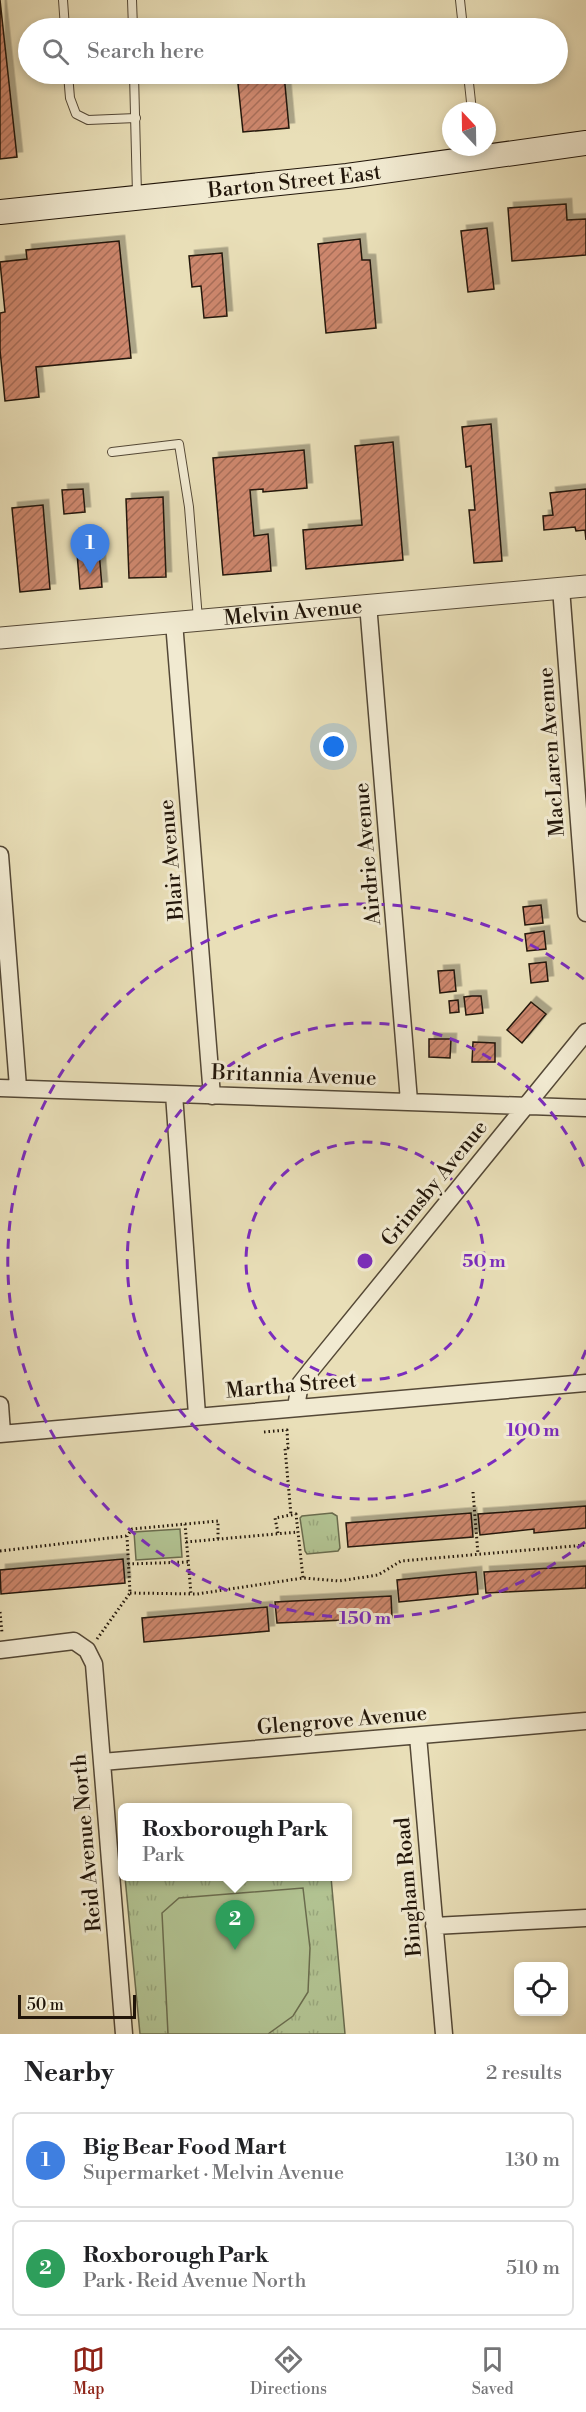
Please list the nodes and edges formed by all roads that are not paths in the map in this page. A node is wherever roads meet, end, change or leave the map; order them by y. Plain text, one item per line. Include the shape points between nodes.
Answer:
1 (63, 0) edge
2 (132, 0) edge
3 (460, 0) edge
4 (64, 18) edge
5 (133, 18) edge
6 (462, 18) edge
7 (69, 84) edge
8 (134, 84) edge
9 (469, 84) edge
10 (471, 102) edge
11 (136, 118) junction
12 (586, 143) edge
13 (496, 150) edge
14 (455, 156) edge
15 (137, 198) junction
16 (0, 212) edge
17 (112, 452) dead end
18 (586, 586) edge
19 (561, 588) junction
20 (368, 604) junction
21 (198, 619) junction
22 (174, 622) junction
23 (0, 638) edge
24 (581, 786) edge
25 (0, 855) edge
26 (586, 913) edge
27 (586, 1032) edge
28 (18, 1087) junction
29 (0, 1088) edge
30 (174, 1094) junction
31 (212, 1096) junction
32 (409, 1101) junction
33 (526, 1105) junction
34 (586, 1108) edge
35 (586, 1383) edge
36 (0, 1404) edge
37 (296, 1407) junction
38 (197, 1415) junction
39 (1, 1433) edge
40 (2, 1650) edge
41 (586, 1721) edge
42 (418, 1736) junction
43 (102, 1762) junction
44 (586, 1918) edge
45 (434, 1926) junction
46 (124, 2034) edge
47 (444, 2034) edge

1 - 4 lane
2 - 5 lane
3 - 6 lane
7 - 11 lane via 76,114 88,120
8 - 11 lane
9 - 10 lane
11 - 15 lane
12 - 13 main road, Barton Street East
14 - 15 main road, Barton Street East via 346,176
15 - 16 main road, Barton Street East
17 - 21 lane via 178,444 189,507
18 - 19 street, Melvin Avenue
19 - 20 street, Melvin Avenue
19 - 24 street, MacLaren Avenue
20 - 21 street, Melvin Avenue
20 - 32 street, Airdrie Avenue
21 - 22 street, Melvin Avenue
22 - 23 street, Melvin Avenue
22 - 31 street, Blair Avenue
24 - 26 street, MacLaren Avenue
25 - 28 street
27 - 33 street
28 - 29 street, Britannia Avenue
28 - 30 street, Britannia Avenue
30 - 31 street, Britannia Avenue
30 - 38 street
31 - 32 street, Britannia Avenue
32 - 33 street, Britannia Avenue
33 - 34 street, Britannia Avenue
33 - 37 street, Grimsby Avenue via 300,1384
35 - 37 street, Martha Street
36 - 39 street
37 - 38 street, Martha Street
38 - 39 street, Martha Street
40 - 43 street, Reid Avenue North via 74,1641 87,1650 94,1664
41 - 42 street, Glengrove Avenue
42 - 43 street, Glengrove Avenue
42 - 45 street, Bingham Road
43 - 46 street, Reid Avenue North
44 - 45 street
45 - 47 street, Bingham Road

